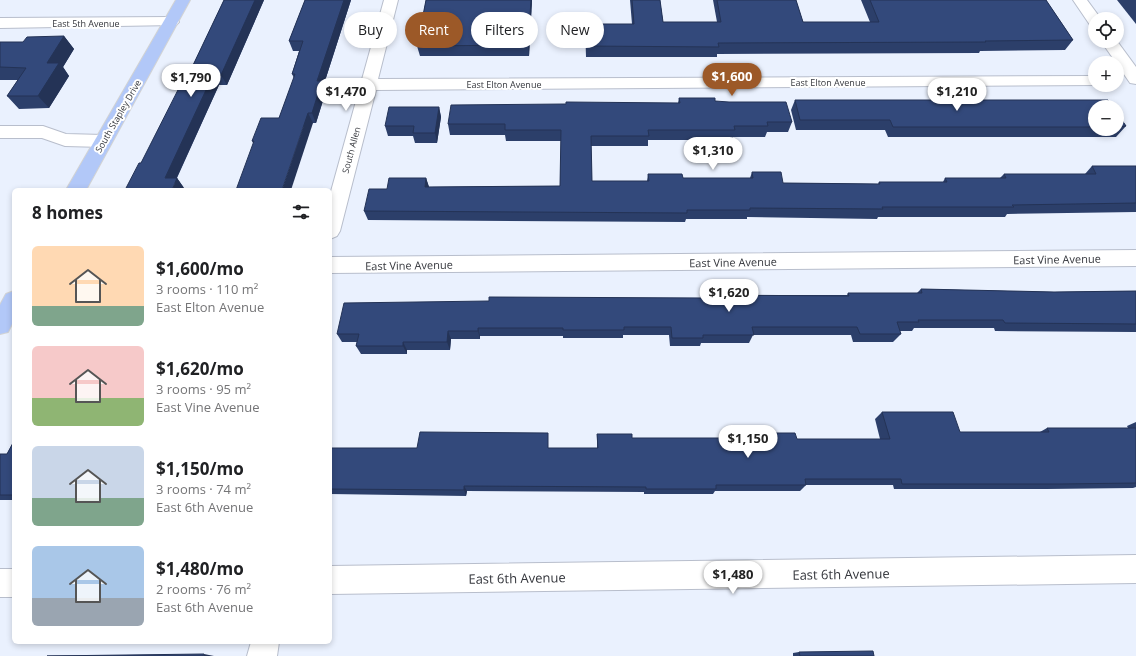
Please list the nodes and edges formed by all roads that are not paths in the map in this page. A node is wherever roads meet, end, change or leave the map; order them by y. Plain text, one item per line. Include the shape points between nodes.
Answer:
1 (183, 0) edge
2 (391, 0) edge
3 (1080, 0) edge
4 (30, 8) dead end
5 (1088, 12) edge
6 (171, 22) junction
7 (0, 23) edge
8 (18, 23) junction
9 (1114, 48) edge
10 (1136, 80) edge
11 (1088, 81) edge
12 (1124, 81) edge
13 (368, 85) junction
14 (0, 132) edge
15 (103, 141) junction
16 (77, 188) edge
17 (332, 223) edge
18 (1136, 258) edge
19 (332, 265) edge
20 (12, 304) edge
21 (0, 325) edge
22 (1136, 569) edge
23 (332, 580) edge
24 (0, 583) edge
25 (12, 583) edge
26 (265, 644) edge
27 (262, 656) edge

1 - 6 main road, South Stapley Drive
2 - 13 street, South Allen
3 - 5 street
4 - 8 street
6 - 8 street, East 5th Avenue
6 - 15 main road, South Stapley Drive
7 - 8 street, East 5th Avenue
9 - 10 street
10 - 12 street
11 - 13 street, East Elton Avenue
13 - 17 street, South Allen
14 - 15 street via 43,132 65,140
15 - 16 main road, South Stapley Drive
18 - 19 street, East Vine Avenue
20 - 21 main road
22 - 23 street, East 6th Avenue
24 - 25 street
26 - 27 street

